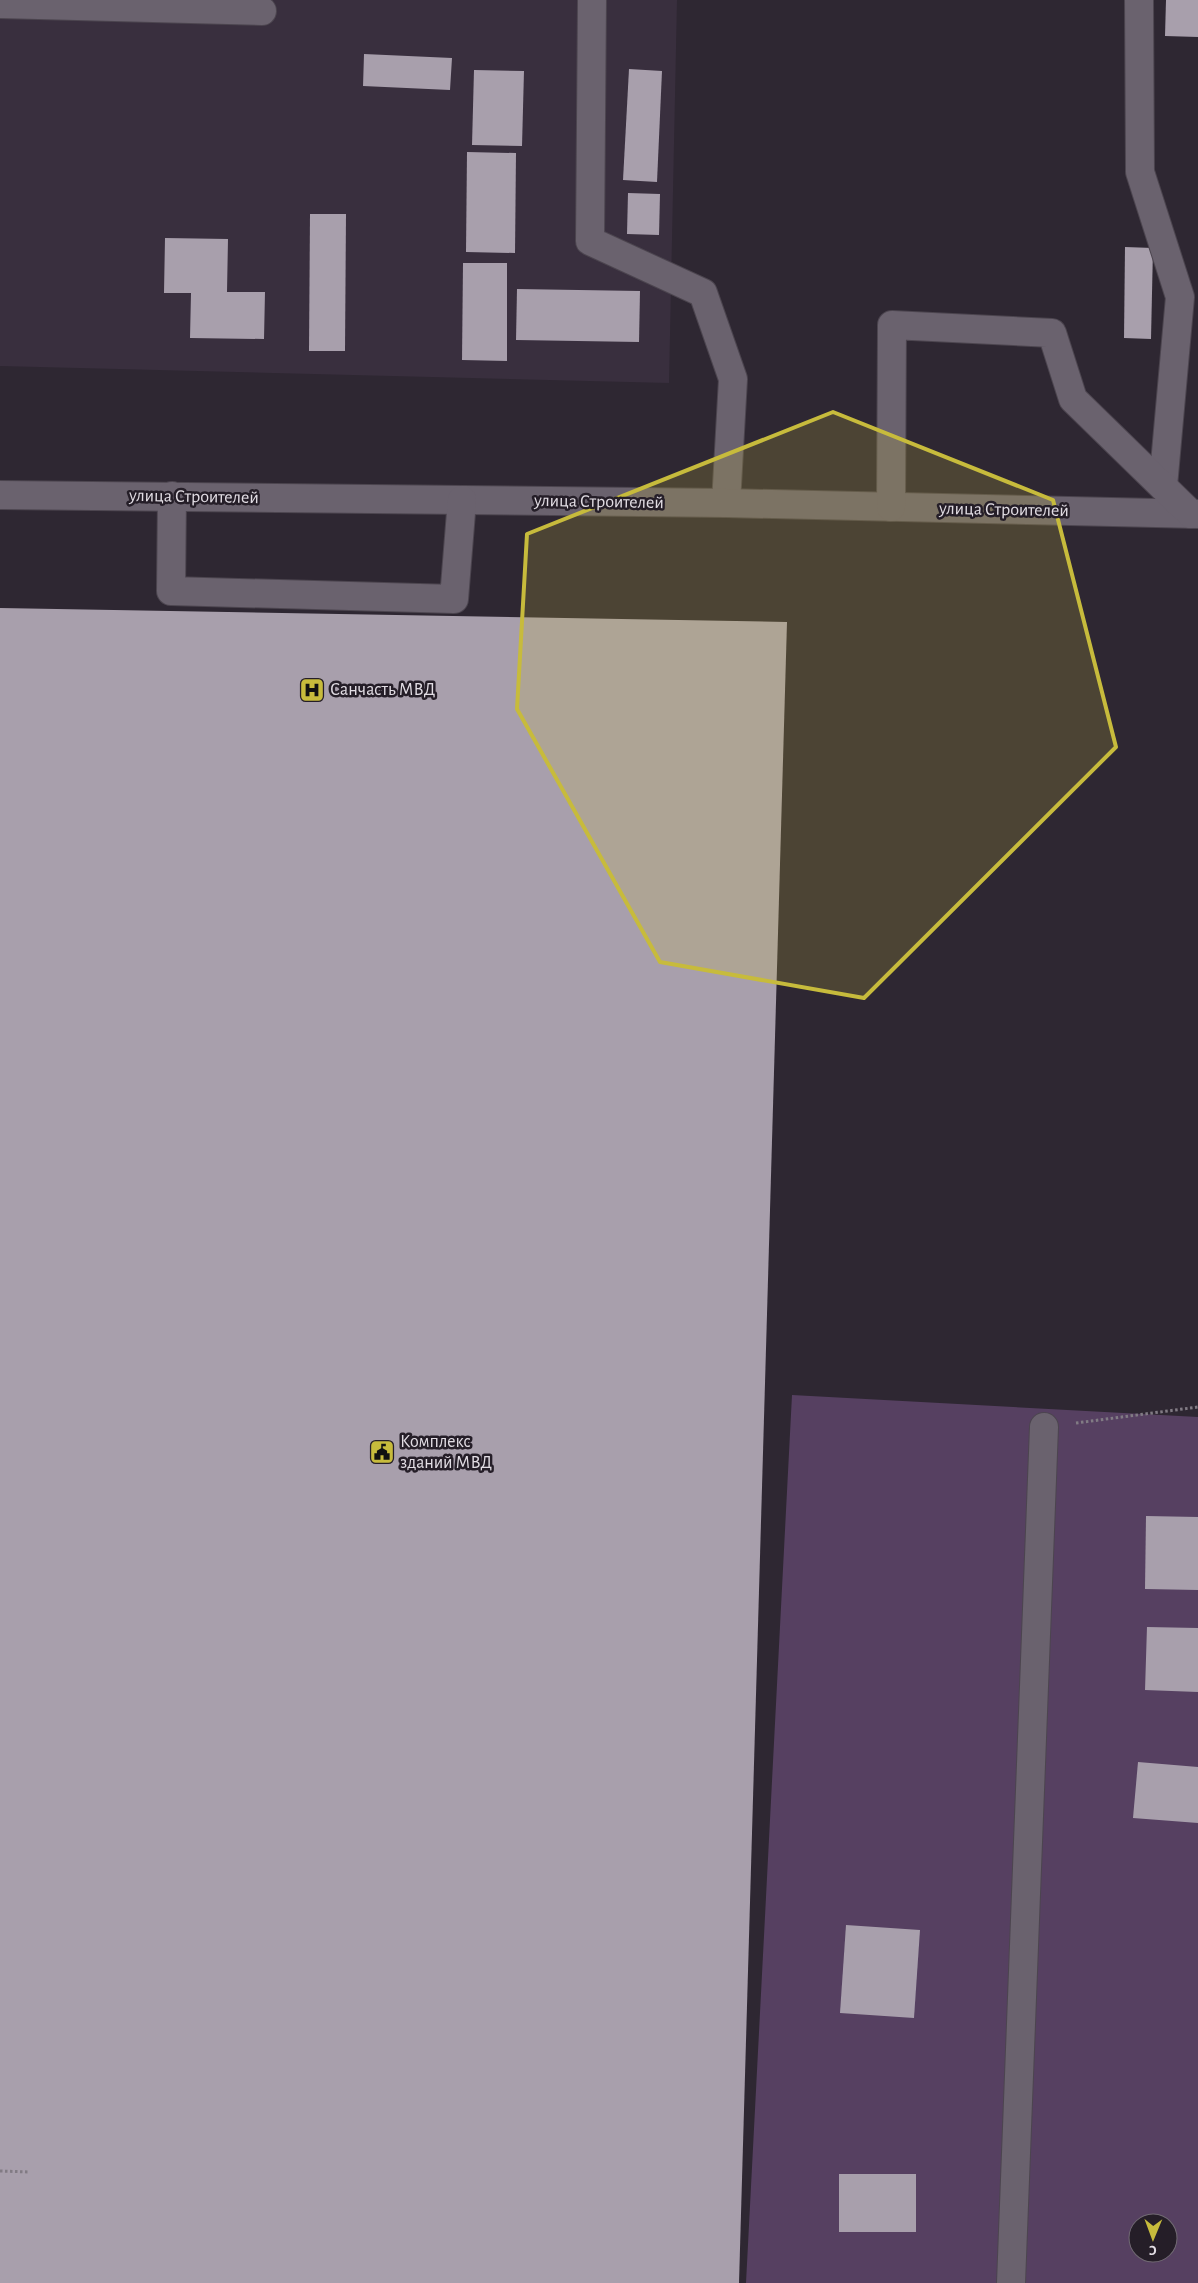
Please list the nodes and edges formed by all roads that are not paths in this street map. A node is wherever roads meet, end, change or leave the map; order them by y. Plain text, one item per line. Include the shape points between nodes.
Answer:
1 (592, 0) edge
2 (1139, 0) edge
3 (0, 4) edge
4 (262, 11) dead end
5 (1162, 486) junction
6 (0, 495) edge
7 (172, 496) junction
8 (462, 500) junction
9 (726, 503) junction
10 (891, 507) junction
11 (1195, 514) edge
12 (1044, 1427) road end
13 (1011, 2283) edge

1 - 9 street via 590,242 703,294 733,379
2 - 5 street via 1140,172 1180,297
3 - 4 street
5 - 10 street via 1073,399 1052,333 892,325
5 - 11 street
6 - 7 street, улица Строителей
7 - 8 street, улица Строителей
7 - 8 street via 171,591 454,599
8 - 9 street, улица Строителей
9 - 10 street, улица Строителей
10 - 11 street, улица Строителей
12 - 13 street

